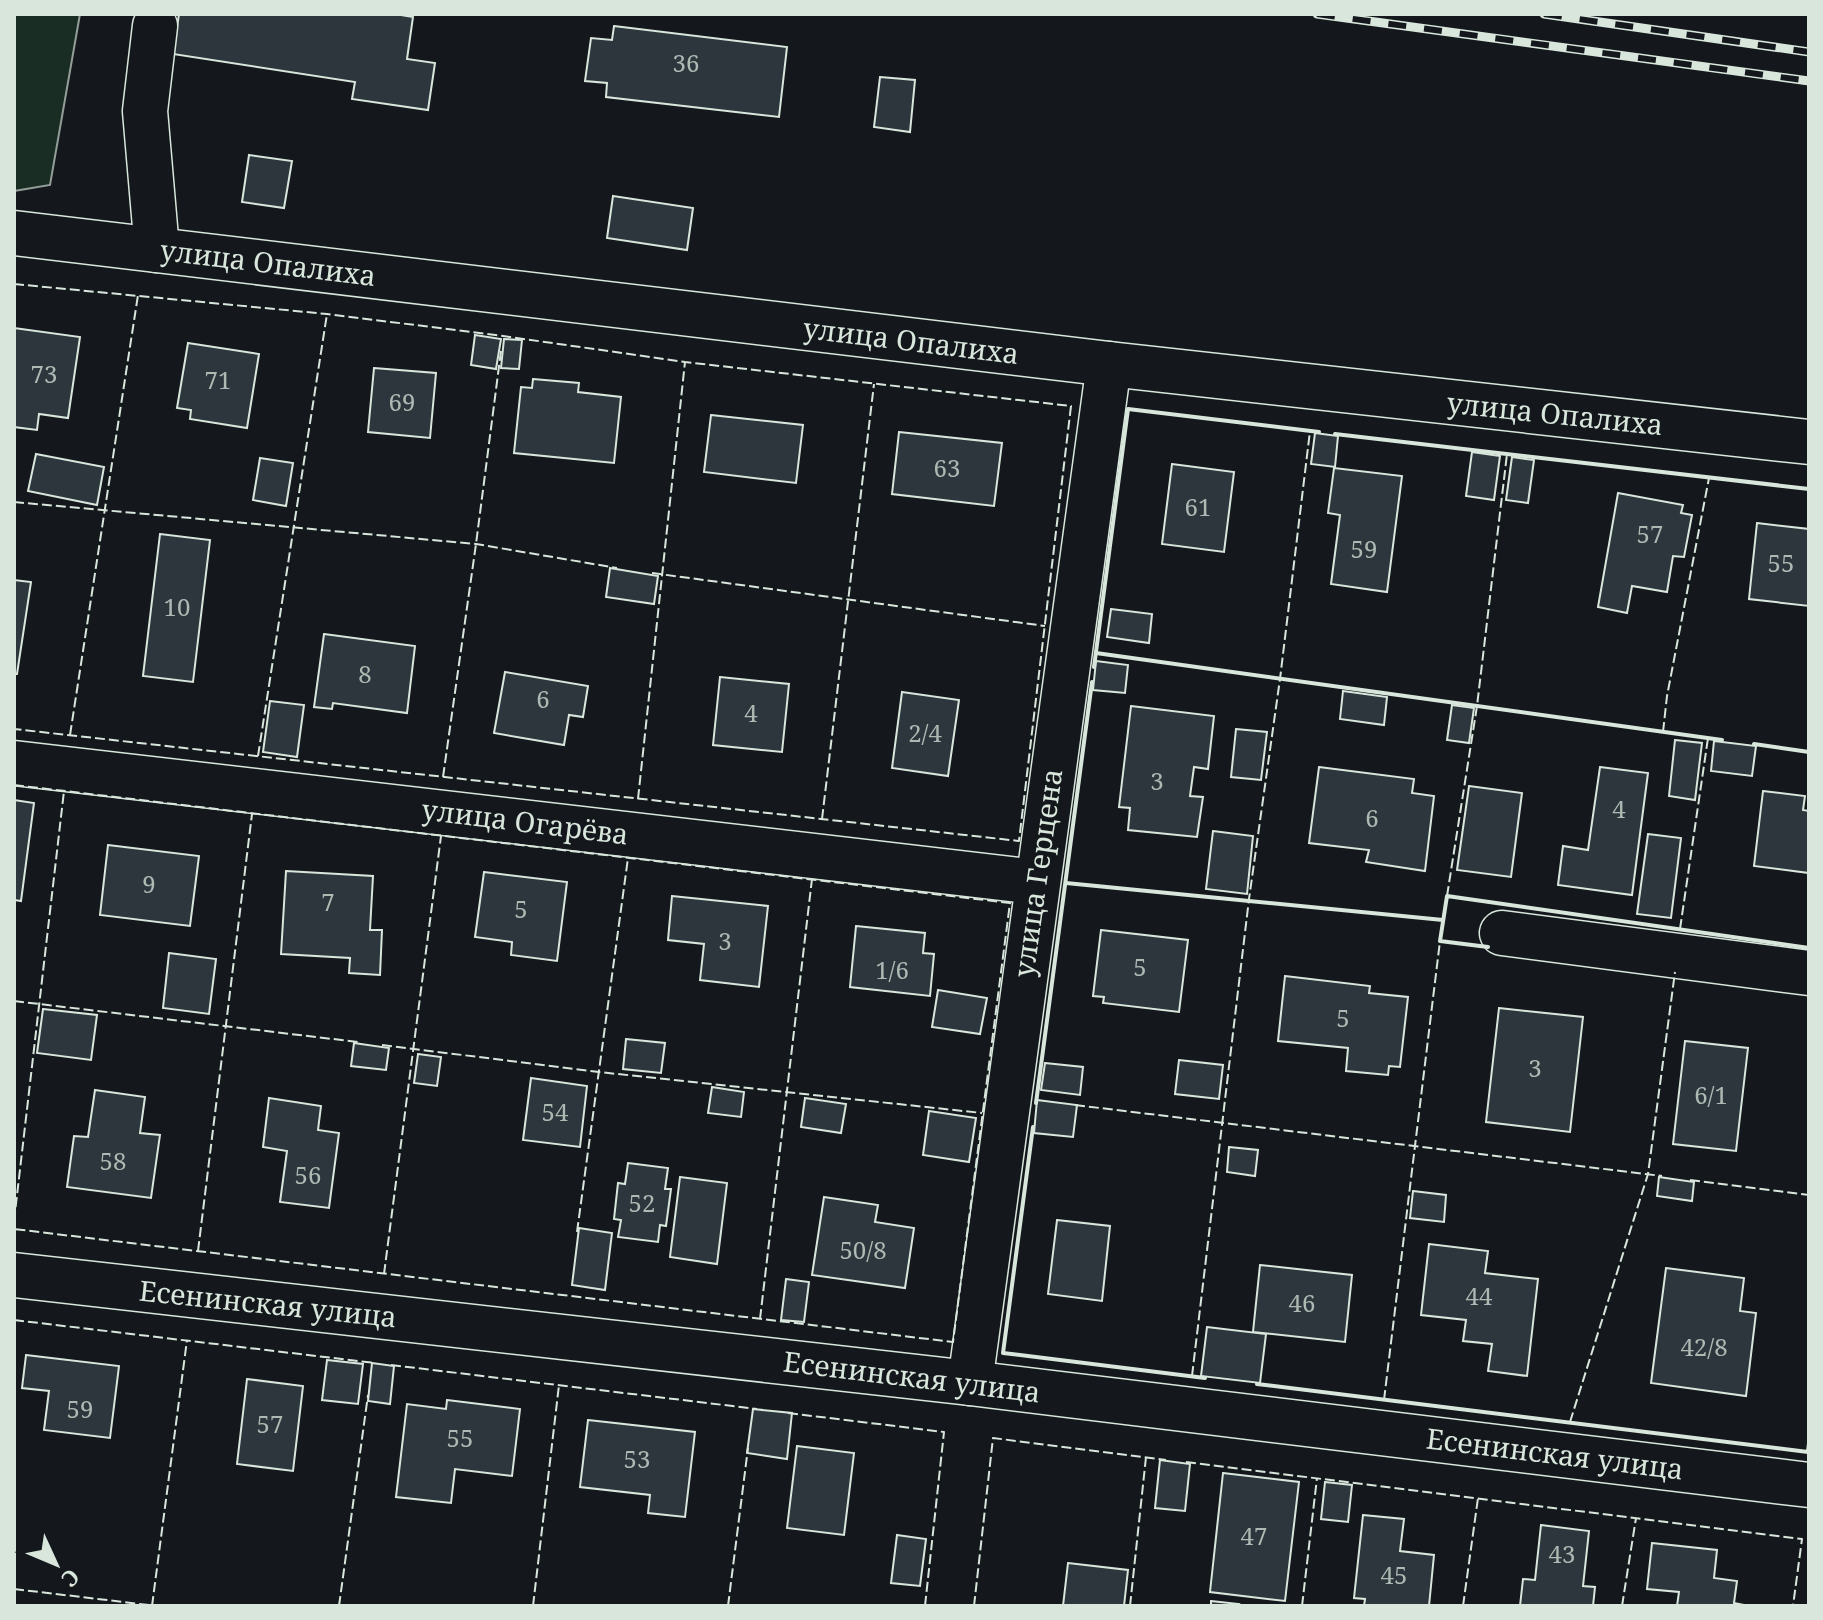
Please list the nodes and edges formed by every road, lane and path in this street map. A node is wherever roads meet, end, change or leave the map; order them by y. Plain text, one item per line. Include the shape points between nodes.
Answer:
1 (155, 26) dead end
2 (14, 233) edge
3 (157, 250) junction
4 (1109, 364) junction
5 (1809, 442) edge
6 (14, 763) edge
7 (1037, 882) junction
8 (1502, 933) dead end
9 (1809, 973) edge
10 (14, 1275) edge
11 (970, 1383) junction
12 (1809, 1485) edge

1 - 3 street via 145,111
2 - 3 street, улица Опалиха
3 - 4 street, улица Опалиха
4 - 5 street, улица Опалиха
4 - 7 street, улица Герцена
6 - 7 street, улица Огарёва
7 - 11 street, улица Герцена
8 - 9 street
10 - 11 street, Есенинская улица
11 - 12 street, Есенинская улица

